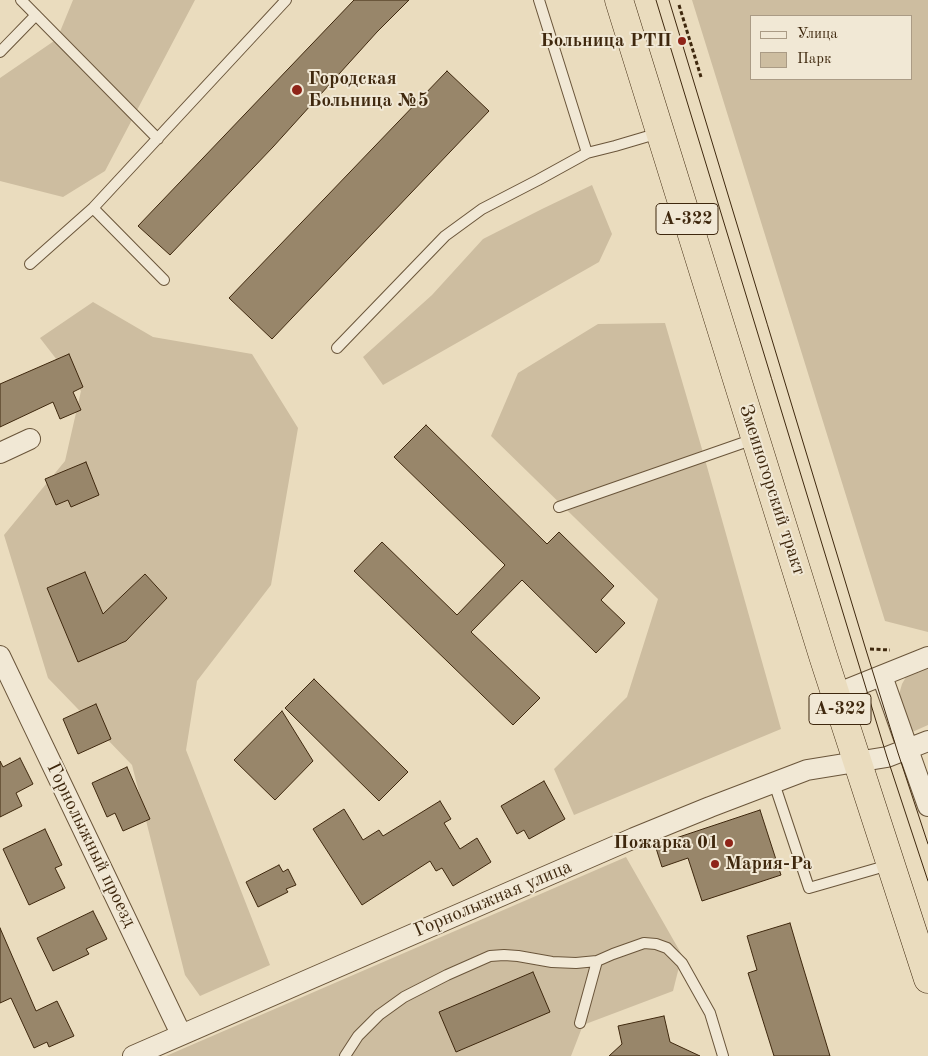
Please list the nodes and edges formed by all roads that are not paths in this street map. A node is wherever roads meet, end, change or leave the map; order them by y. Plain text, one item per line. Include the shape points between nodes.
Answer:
1 (21, 0) edge
2 (286, 0) edge
3 (539, 0) edge
4 (619, 0) edge
5 (36, 15) junction
6 (0, 52) edge
7 (660, 133) junction
8 (158, 139) junction
9 (586, 153) junction
10 (93, 208) junction
11 (30, 264) dead end
12 (164, 280) dead end
13 (337, 348) dead end
14 (755, 438) junction
15 (30, 439) dead end
16 (0, 453) edge
17 (559, 507) dead end
18 (0, 656) edge
19 (928, 657) edge
20 (882, 676) junction
21 (836, 694) junction
22 (928, 741) edge
23 (908, 749) junction
24 (858, 762) junction
25 (774, 783) junction
26 (928, 806) edge
27 (892, 864) junction
28 (597, 961) junction
29 (928, 979) edge
30 (580, 1023) dead end
31 (181, 1034) junction
32 (133, 1056) edge
33 (345, 1056) edge
34 (723, 1056) edge

1 - 5 lane
2 - 8 lane
3 - 9 lane
4 - 7 highway, Змеиногорский тракт / А-322
5 - 6 lane
5 - 8 lane
7 - 9 lane
7 - 14 highway, Змеиногорский тракт / А-322
8 - 10 lane
9 - 13 lane via 482,209 445,236
10 - 11 lane
10 - 12 lane
14 - 17 lane
14 - 21 highway, Змеиногорский тракт / А-322
15 - 16 street
18 - 31 street, Горнолыжный проезд
19 - 20 street
20 - 21 street
20 - 23 street
21 - 24 highway, Змеиногорский тракт / А-322
22 - 23 street, Горнолыжная улица
23 - 24 street, Горнолыжная улица
23 - 26 street
24 - 25 street, Горнолыжная улица via 807,770
24 - 27 highway, Змеиногорский тракт / А-322
25 - 27 lane via 809,888
25 - 31 street, Горнолыжная улица via 634,838
27 - 29 highway, Змеиногорский тракт / А-322
28 - 30 lane
28 - 33 lane via 576,963 490,956 404,997 379,1015 358,1036
28 - 34 lane via 644,943 667,948 682,963 710,1013
31 - 32 street, Горнолыжная улица

